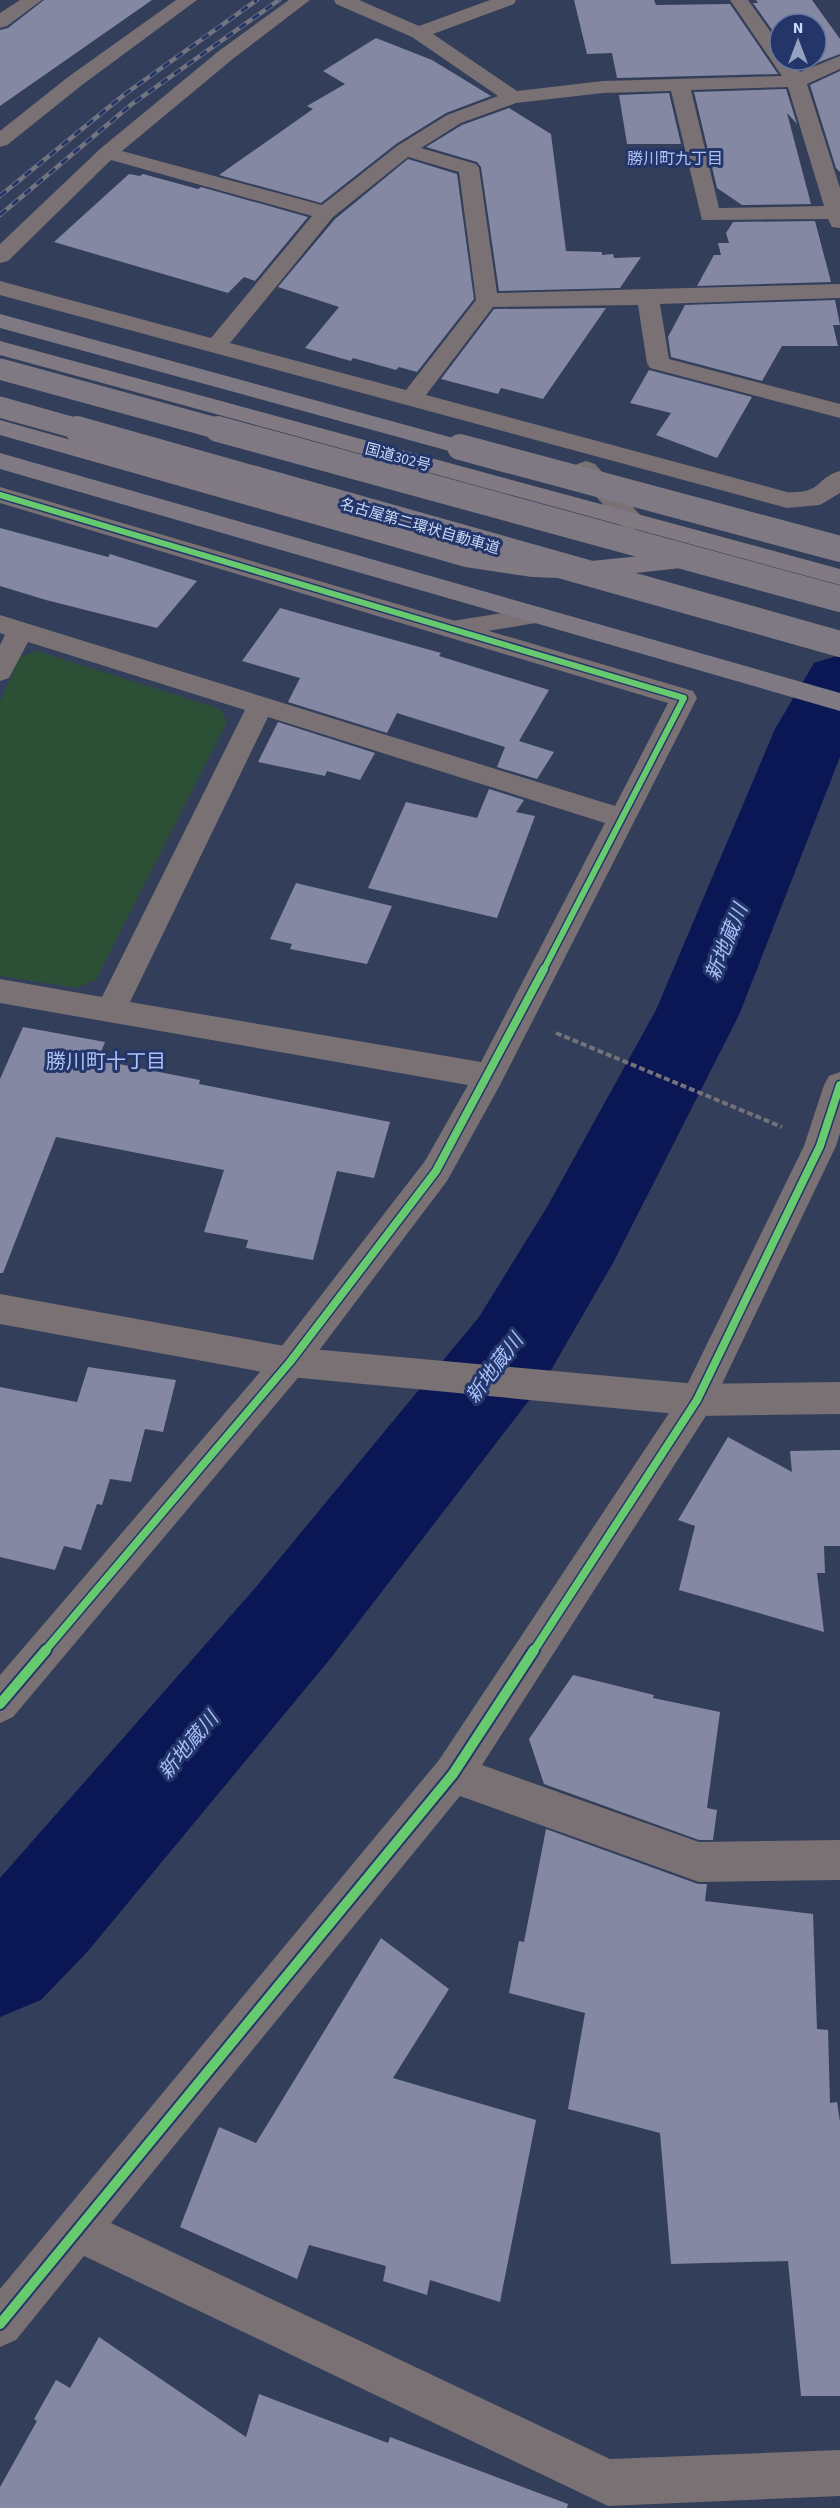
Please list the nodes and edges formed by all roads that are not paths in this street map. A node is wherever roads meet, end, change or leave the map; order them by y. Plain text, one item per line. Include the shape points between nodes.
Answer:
1 (33, 0) edge
2 (188, 0) edge
3 (301, 0) edge
4 (343, 0) edge
5 (507, 0) edge
6 (739, 0) edge
7 (0, 22) edge
8 (419, 33) junction
9 (768, 41) edge
10 (840, 62) edge
11 (790, 72) edge
12 (796, 81) junction
13 (680, 85) junction
14 (513, 97) junction
15 (0, 141) edge
16 (840, 146) edge
17 (818, 147) junction
18 (404, 150) junction
19 (107, 153) junction
20 (326, 213) junction
21 (838, 217) edge
22 (0, 256) edge
23 (0, 288) edge
24 (840, 291) edge
25 (648, 298) junction
26 (487, 300) junction
27 (0, 321) edge
28 (215, 347) junction
29 (0, 348) edge
30 (0, 369) edge
31 (411, 399) junction
32 (0, 406) edge
33 (840, 411) edge
34 (0, 427) edge
35 (559, 438) junction
36 (0, 461) edge
37 (840, 479) edge
38 (0, 495) edge
39 (632, 522) junction
40 (840, 549) edge
41 (796, 565) junction
42 (840, 577) edge
43 (840, 599) edge
44 (527, 617) dead end
45 (10, 628) edge
46 (452, 629) junction
47 (840, 644) edge
48 (0, 672) edge
49 (840, 702) edge
50 (261, 705) junction
51 (621, 818) junction
52 (0, 991) edge
53 (110, 1011) junction
54 (489, 1076) junction
55 (840, 1085) edge
56 (0, 1309) edge
57 (290, 1362) junction
58 (840, 1398) edge
59 (697, 1400) junction
60 (0, 1704) edge
61 (453, 1774) junction
62 (840, 1860) edge
63 (77, 2230) junction
64 (0, 2324) edge
65 (840, 2473) edge
66 (609, 2495) edge

1 - 7 street
2 - 15 street
3 - 19 street via 227,54
4 - 8 street
5 - 8 street
6 - 9 street
8 - 14 street
10 - 12 street
11 - 12 street
12 - 13 street
12 - 17 street
13 - 14 street via 603,87
13 - 21 street via 710,215
14 - 18 street via 454,119
16 - 17 street
17 - 21 street
18 - 20 street
18 - 26 street via 469,168
19 - 20 street
19 - 22 street
20 - 28 street
23 - 28 street
24 - 25 street
25 - 26 street
25 - 33 street via 658,363
26 - 31 street
27 - 40 highway, bridge
28 - 31 street
29 - 39 highway, 国道302号
30 - 43 highway, bridge
31 - 35 street
32 - 47 highway, 名古屋第二環状自動車道, bridge
34 - 41 highway, 国道302号 via 465,559 503,566 600,570 713,557
35 - 37 street via 788,500 821,498
35 - 39 street
36 - 49 highway
38 - 46 street
39 - 41 highway, 国道302号
41 - 42 highway, 国道302号
44 - 46 lane
45 - 48 street
45 - 50 street
46 - 51 street via 684,698
50 - 51 street
50 - 53 street
51 - 54 street
52 - 53 street
53 - 54 street
54 - 57 street via 436,1171
55 - 59 street via 820,1146
56 - 57 street
57 - 59 street
57 - 60 street
58 - 59 street
59 - 61 street
61 - 62 street via 699,1862
61 - 63 street
63 - 64 street
63 - 66 street
65 - 66 street

